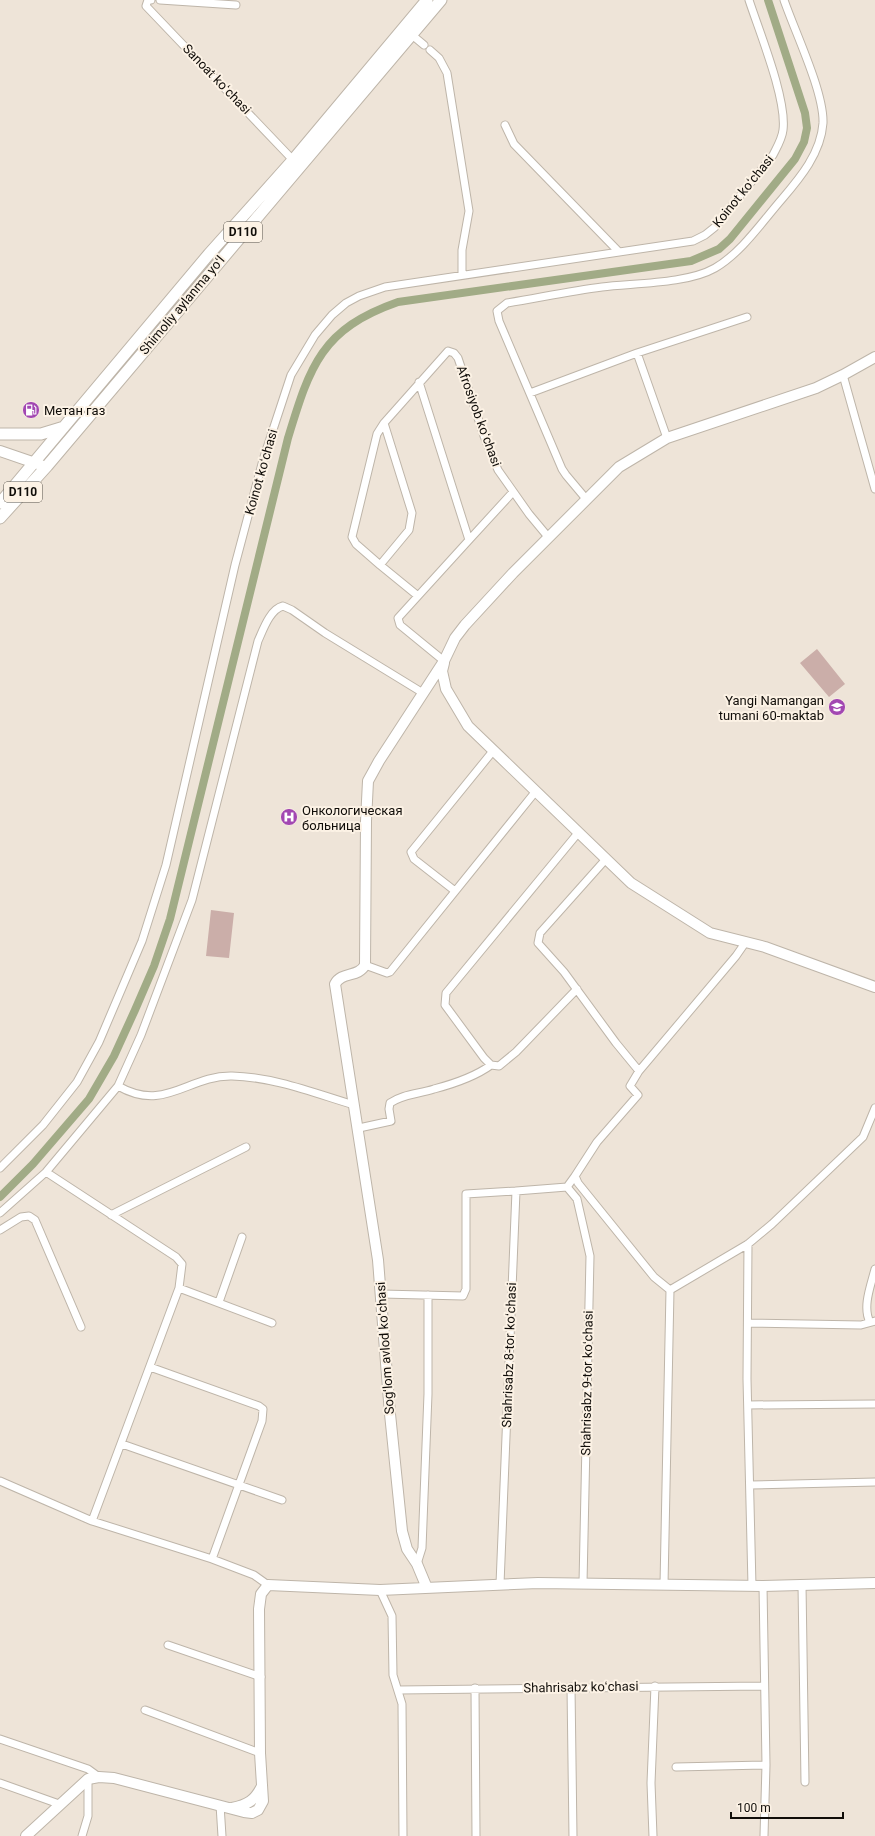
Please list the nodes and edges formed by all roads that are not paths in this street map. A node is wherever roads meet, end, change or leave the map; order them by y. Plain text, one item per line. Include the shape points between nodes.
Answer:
1 (151, 0) edge
2 (160, 0) edge
3 (427, 0) edge
4 (441, 0) edge
5 (749, 0) edge
6 (784, 0) edge
7 (236, 5) dead end
8 (412, 35) junction
9 (505, 125) dead end
10 (293, 160) junction
11 (618, 251) junction
12 (209, 254) junction
13 (219, 262) junction
14 (462, 275) junction
15 (747, 317) dead end
16 (637, 353) junction
17 (875, 357) edge
18 (843, 375) junction
19 (419, 382) junction
20 (530, 393) junction
21 (384, 422) junction
22 (64, 427) junction
23 (0, 434) edge
24 (667, 438) junction
25 (0, 451) edge
26 (34, 463) junction
27 (47, 466) junction
28 (875, 489) edge
29 (513, 492) junction
30 (587, 500) junction
31 (0, 503) edge
32 (0, 518) edge
33 (549, 538) junction
34 (469, 540) junction
35 (380, 565) junction
36 (418, 596) junction
37 (444, 661) junction
38 (423, 693) junction
39 (493, 751) junction
40 (536, 791) junction
41 (578, 833) junction
42 (606, 859) junction
43 (455, 891) junction
44 (745, 943) junction
45 (365, 965) junction
46 (875, 987) edge
47 (577, 990) junction
48 (491, 1065) junction
49 (639, 1071) junction
50 (118, 1086) junction
51 (354, 1105) junction
52 (875, 1108) edge
53 (359, 1128) junction
54 (246, 1147) dead end
55 (0, 1168) edge
56 (46, 1172) junction
57 (575, 1176) junction
58 (567, 1187) junction
59 (516, 1191) junction
60 (0, 1213) edge
61 (111, 1215) junction
62 (0, 1230) edge
63 (242, 1237) dead end
64 (748, 1244) junction
65 (875, 1269) edge
66 (179, 1288) junction
67 (670, 1290) junction
68 (382, 1294) junction
69 (428, 1294) junction
70 (219, 1302) junction
71 (872, 1321) edge
72 (272, 1323) dead end
73 (748, 1323) junction
74 (81, 1328) dead end
75 (150, 1367) junction
76 (875, 1404) edge
77 (748, 1405) junction
78 (122, 1444) junction
79 (0, 1481) edge
80 (875, 1482) edge
81 (238, 1484) junction
82 (750, 1485) junction
83 (282, 1500) dead end
84 (92, 1521) junction
85 (212, 1559) junction
86 (417, 1564) junction
87 (584, 1583) junction
88 (875, 1583) edge
89 (500, 1584) junction
90 (268, 1585) junction
91 (664, 1585) junction
92 (802, 1585) junction
93 (752, 1586) junction
94 (763, 1586) junction
95 (428, 1588) junction
96 (380, 1590) junction
97 (168, 1645) dead end
98 (260, 1677) junction
99 (655, 1686) junction
100 (764, 1686) junction
101 (571, 1687) junction
102 (475, 1688) junction
103 (398, 1690) junction
104 (145, 1710) dead end
105 (0, 1739) edge
106 (260, 1752) junction
107 (766, 1765) junction
108 (676, 1767) dead end
109 (99, 1777) junction
110 (88, 1779) junction
111 (805, 1782) dead end
112 (0, 1783) edge
113 (59, 1804) junction
114 (225, 1807) junction
115 (26, 1836) edge
116 (82, 1836) edge
117 (222, 1836) edge
118 (403, 1836) edge
119 (476, 1836) edge
120 (573, 1836) edge
121 (653, 1836) edge
122 (764, 1836) edge

1 - 10 street, Sanoat koʻchasi via 148,0 146,6
2 - 7 street
3 - 10 main road, Shimoliy aylanma yoʻl / D110
4 - 8 main road, Shimoliy aylanma yoʻl / D110
5 - 11 street, Koinot koʻchasi via 782,104 783,130 780,142 728,213 705,235 693,241
6 - 20 street via 816,88 823,122 816,149 802,174 737,250 715,268 702,274 502,305 497,311 499,321
8 - 13 main road, Shimoliy aylanma yoʻl / D110
8 - 14 street via 439,58 447,73 469,211 462,250
9 - 11 street via 514,144
10 - 12 main road, Shimoliy aylanma yoʻl / D110
11 - 14 street, Koinot koʻchasi
12 - 13 main road
12 - 22 main road, Shimoliy aylanma yoʻl / D110
13 - 27 main road, Shimoliy aylanma yoʻl / D110
14 - 55 street, Koinot koʻchasi via 384,287 360,296 332,315 315,335 294,368 263,460 235,565 166,865 139,948 99,1042 77,1082 60,1106
15 - 16 street
16 - 20 street
16 - 24 street
17 - 18 street
18 - 24 street via 816,388
18 - 28 street
19 - 21 street, Afrosiyob koʻchasi
19 - 29 street, Afrosiyob koʻchasi via 446,352 454,353 492,456
19 - 34 street
20 - 30 street via 566,475
21 - 35 street via 412,513 409,530
21 - 35 street, Afrosiyob koʻchasi via 377,434 352,537 356,544
22 - 23 main road via 41,434
22 - 26 main road, Shimoliy aylanma yoʻl / D110
24 - 30 street via 619,467
25 - 26 street
26 - 27 street
26 - 31 main road, Shimoliy aylanma yoʻl / D110
27 - 32 main road, Shimoliy aylanma yoʻl / D110
29 - 33 street, Afrosiyob koʻchasi
29 - 34 street
30 - 33 street
33 - 37 street via 479,609 455,638
34 - 36 street
35 - 36 street, Afrosiyob koʻchasi
36 - 37 street via 400,616 398,622
37 - 38 street
37 - 39 street via 442,672 446,689 468,726
38 - 45 street via 368,781
38 - 50 street via 292,610 283,606 276,609 265,626 256,648 192,900 141,1035
39 - 40 street
39 - 43 street via 411,852 414,859
40 - 41 street
40 - 43 street
41 - 42 street
41 - 48 street via 446,993 445,1005 449,1013
42 - 44 street via 630,883 710,933
42 - 47 street via 538,938 540,947
43 - 45 street via 390,972
44 - 46 street via 765,947
44 - 49 street
45 - 51 street, Sogʻlom avlod koʻchasi via 357,973 342,976 335,984
47 - 48 street via 505,1062 499,1066
47 - 49 street
48 - 53 street via 435,1089 397,1098 390,1104 391,1121
49 - 57 street via 630,1086 638,1095 597,1142
50 - 51 street via 132,1094 154,1096 176,1092 225,1076 234,1076 271,1080
50 - 56 street
51 - 53 street, Sogʻlom avlod koʻchasi
52 - 64 street via 863,1137
53 - 68 street, Sogʻlom avlod koʻchasi
54 - 61 street
56 - 60 street
56 - 61 street
57 - 58 street
57 - 67 street via 654,1278
58 - 59 street
58 - 87 street, Shahrisabz 9-tor koʻchasi via 577,1198 590,1256
59 - 69 street via 466,1194 465,1293 460,1297
59 - 89 street, Shahrisabz 8-tor koʻchasi
61 - 66 street via 180,1260 182,1270
62 - 74 street via 21,1217 29,1216 35,1220
63 - 70 street
64 - 67 street
64 - 73 street
65 - 71 street via 867,1306 867,1316
66 - 70 street
66 - 75 street
67 - 91 street
68 - 69 street
68 - 86 street, Sogʻlom avlod koʻchasi via 390,1414 402,1531 407,1549
69 - 86 street via 428,1394 422,1548
70 - 72 street
71 - 73 street via 861,1325
73 - 77 street
75 - 78 street
75 - 81 street via 263,1409 264,1415
76 - 77 street
77 - 82 street
78 - 81 street
78 - 84 street
79 - 84 street
80 - 82 street
81 - 83 street
81 - 85 street
82 - 93 street
84 - 85 street
85 - 90 street via 254,1575
86 - 95 street, Sogʻlom avlod koʻchasi
87 - 89 street
87 - 91 street
88 - 92 street
89 - 95 street
90 - 96 street
90 - 98 street via 261,1594 259,1609
91 - 93 street
92 - 94 street
92 - 111 street
93 - 94 street
94 - 100 street
95 - 96 street
96 - 103 street via 392,1616 393,1675
97 - 98 street
98 - 106 street
99 - 100 street, Shahrisabz koʻchasi
99 - 101 street, Shahrisabz koʻchasi
99 - 121 street via 651,1783
100 - 107 street
101 - 102 street, Shahrisabz koʻchasi
101 - 120 street
102 - 103 street, Shahrisabz koʻchasi
102 - 119 street
103 - 118 street via 402,1704
104 - 106 street
105 - 109 street via 88,1769
106 - 114 street via 262,1786 256,1798 250,1803
107 - 108 street
107 - 122 street
109 - 110 street
109 - 114 street via 114,1778
110 - 113 street
110 - 116 street via 88,1816
112 - 113 street
113 - 115 street
114 - 117 street

